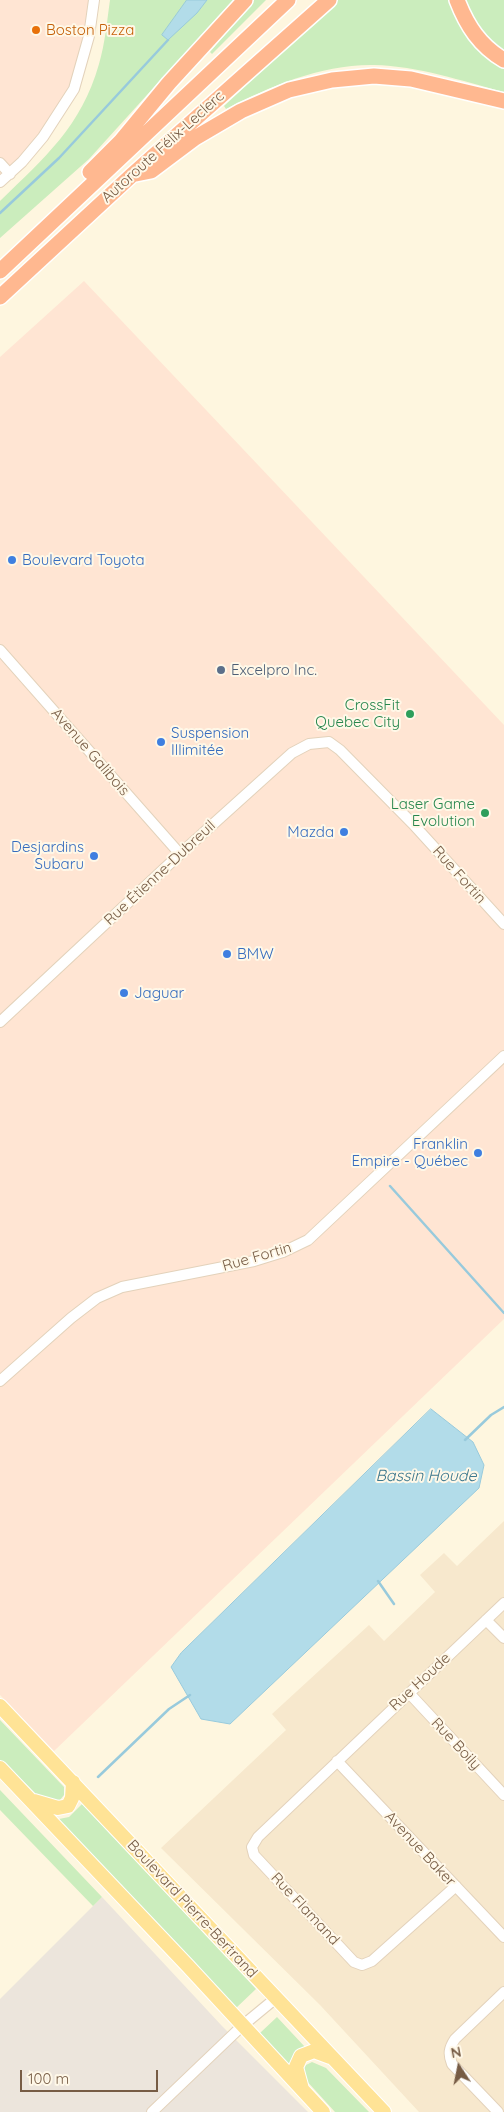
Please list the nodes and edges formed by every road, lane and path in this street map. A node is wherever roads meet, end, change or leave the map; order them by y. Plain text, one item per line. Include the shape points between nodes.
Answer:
1 (94, 0) edge
2 (245, 0) edge
3 (288, 0) edge
4 (329, 0) edge
5 (457, 0) edge
6 (504, 60) edge
7 (504, 101) edge
8 (0, 163) edge
9 (10, 174) junction
10 (132, 175) junction
11 (0, 182) edge
12 (0, 260) edge
13 (0, 271) edge
14 (0, 297) edge
15 (0, 650) edge
16 (329, 742) joint
17 (180, 854) junction
18 (504, 924) edge
19 (0, 1022) edge
20 (504, 1056) edge
21 (0, 1381) edge
22 (504, 1603) edge
23 (486, 1620) junction
24 (504, 1638) edge
25 (409, 1693) junction
26 (0, 1706) edge
27 (337, 1761) junction
28 (0, 1768) edge
29 (73, 1782) junction
30 (504, 1795) edge
31 (31, 1800) junction
32 (456, 1886) junction
33 (504, 1937) edge
34 (504, 1992) edge
35 (276, 1998) junction
36 (242, 2026) junction
37 (335, 2060) junction
38 (302, 2090) junction
39 (152, 2112) edge
40 (323, 2112) edge
41 (384, 2112) edge
42 (498, 2112) edge

1 - 9 street via 89,36 74,89 43,137
2 - 12 highway via 121,141
3 - 13 highway, Autoroute Félix-Leclerc
4 - 10 highway, Autoroute Félix-Leclerc
5 - 6 highway via 478,40
7 - 10 highway via 411,79 374,76 332,80 289,90 241,111 151,171
8 - 9 street
9 - 11 street
10 - 14 highway, Autoroute Félix-Leclerc
15 - 17 street, Avenue Galibois
16 - 17 street, Rue Étienne-Dubreuil via 309,744 292,753
16 - 18 street, Rue Fortin via 413,824
17 - 19 street, Rue Étienne-Dubreuil
20 - 21 street, Rue Fortin via 308,1240 254,1261 122,1287 97,1298
22 - 23 street, Rue Houde
23 - 24 street
23 - 25 street, Rue Houde
25 - 27 street, Rue Houde
25 - 30 street, Rue Boily
26 - 29 main road, Boulevard Pierre-Bertrand
27 - 32 street, Avenue Baker
27 - 32 street, Rue Flamand via 258,1837 252,1848 254,1855 354,1962 362,1965 372,1961
28 - 31 main road
29 - 31 main road via 72,1798 64,1808 48,1807
29 - 35 main road, Boulevard Pierre-Bertrand
31 - 36 main road
32 - 33 street, Avenue Baker
34 - 42 street via 449,2048 452,2064
35 - 36 street
35 - 37 main road, Boulevard Pierre-Bertrand
36 - 38 main road
36 - 39 street
37 - 38 main road via 318,2051 302,2056 296,2067
37 - 41 main road, Boulevard Pierre-Bertrand
38 - 40 main road

